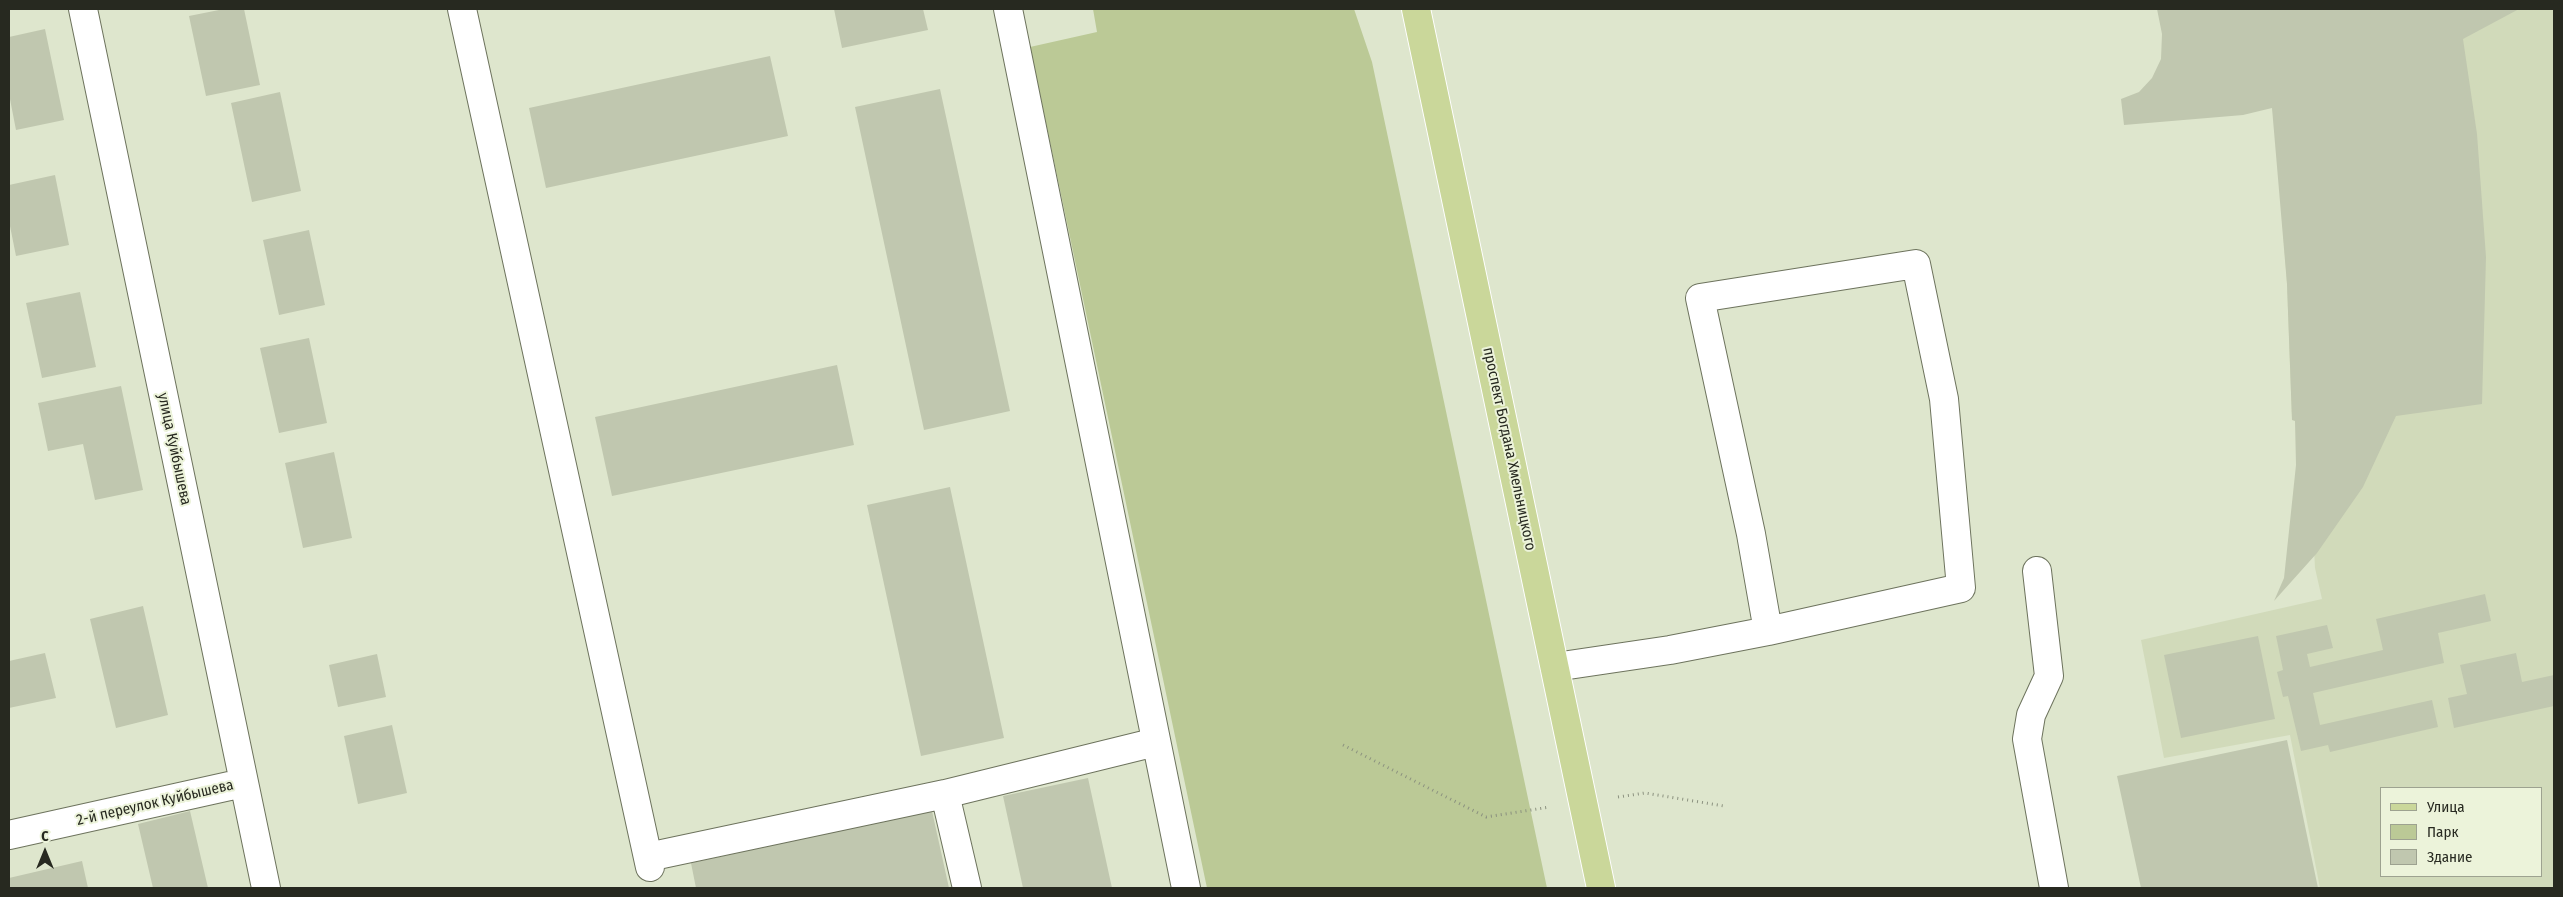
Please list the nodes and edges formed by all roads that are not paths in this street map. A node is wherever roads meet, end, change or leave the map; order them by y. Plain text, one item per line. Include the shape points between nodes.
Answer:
1 (84, 9) edge
2 (462, 9) edge
3 (1008, 9) edge
4 (1416, 9) edge
5 (2037, 571) dead end
6 (1768, 631) junction
7 (1555, 667) junction
8 (1156, 742) junction
9 (243, 783) junction
10 (945, 794) junction
11 (9, 835) edge
12 (266, 888) edge
13 (967, 888) edge
14 (1186, 888) edge
15 (1601, 888) edge
16 (2054, 888) edge

1 - 9 street, улица Куйбышева
2 - 10 street via 649,862
3 - 8 street
4 - 7 main road, проспект Богдана Хмельницкого
5 - 16 street via 2049,676 2031,715 2027,739
6 - 6 street via 1700,298 1916,264 1944,399 1961,588
6 - 7 street
7 - 15 main road, проспект Богдана Хмельницкого
8 - 10 street
8 - 14 street
9 - 11 street, 2-й переулок Куйбышева
9 - 12 street, улица Куйбышева
10 - 13 street

